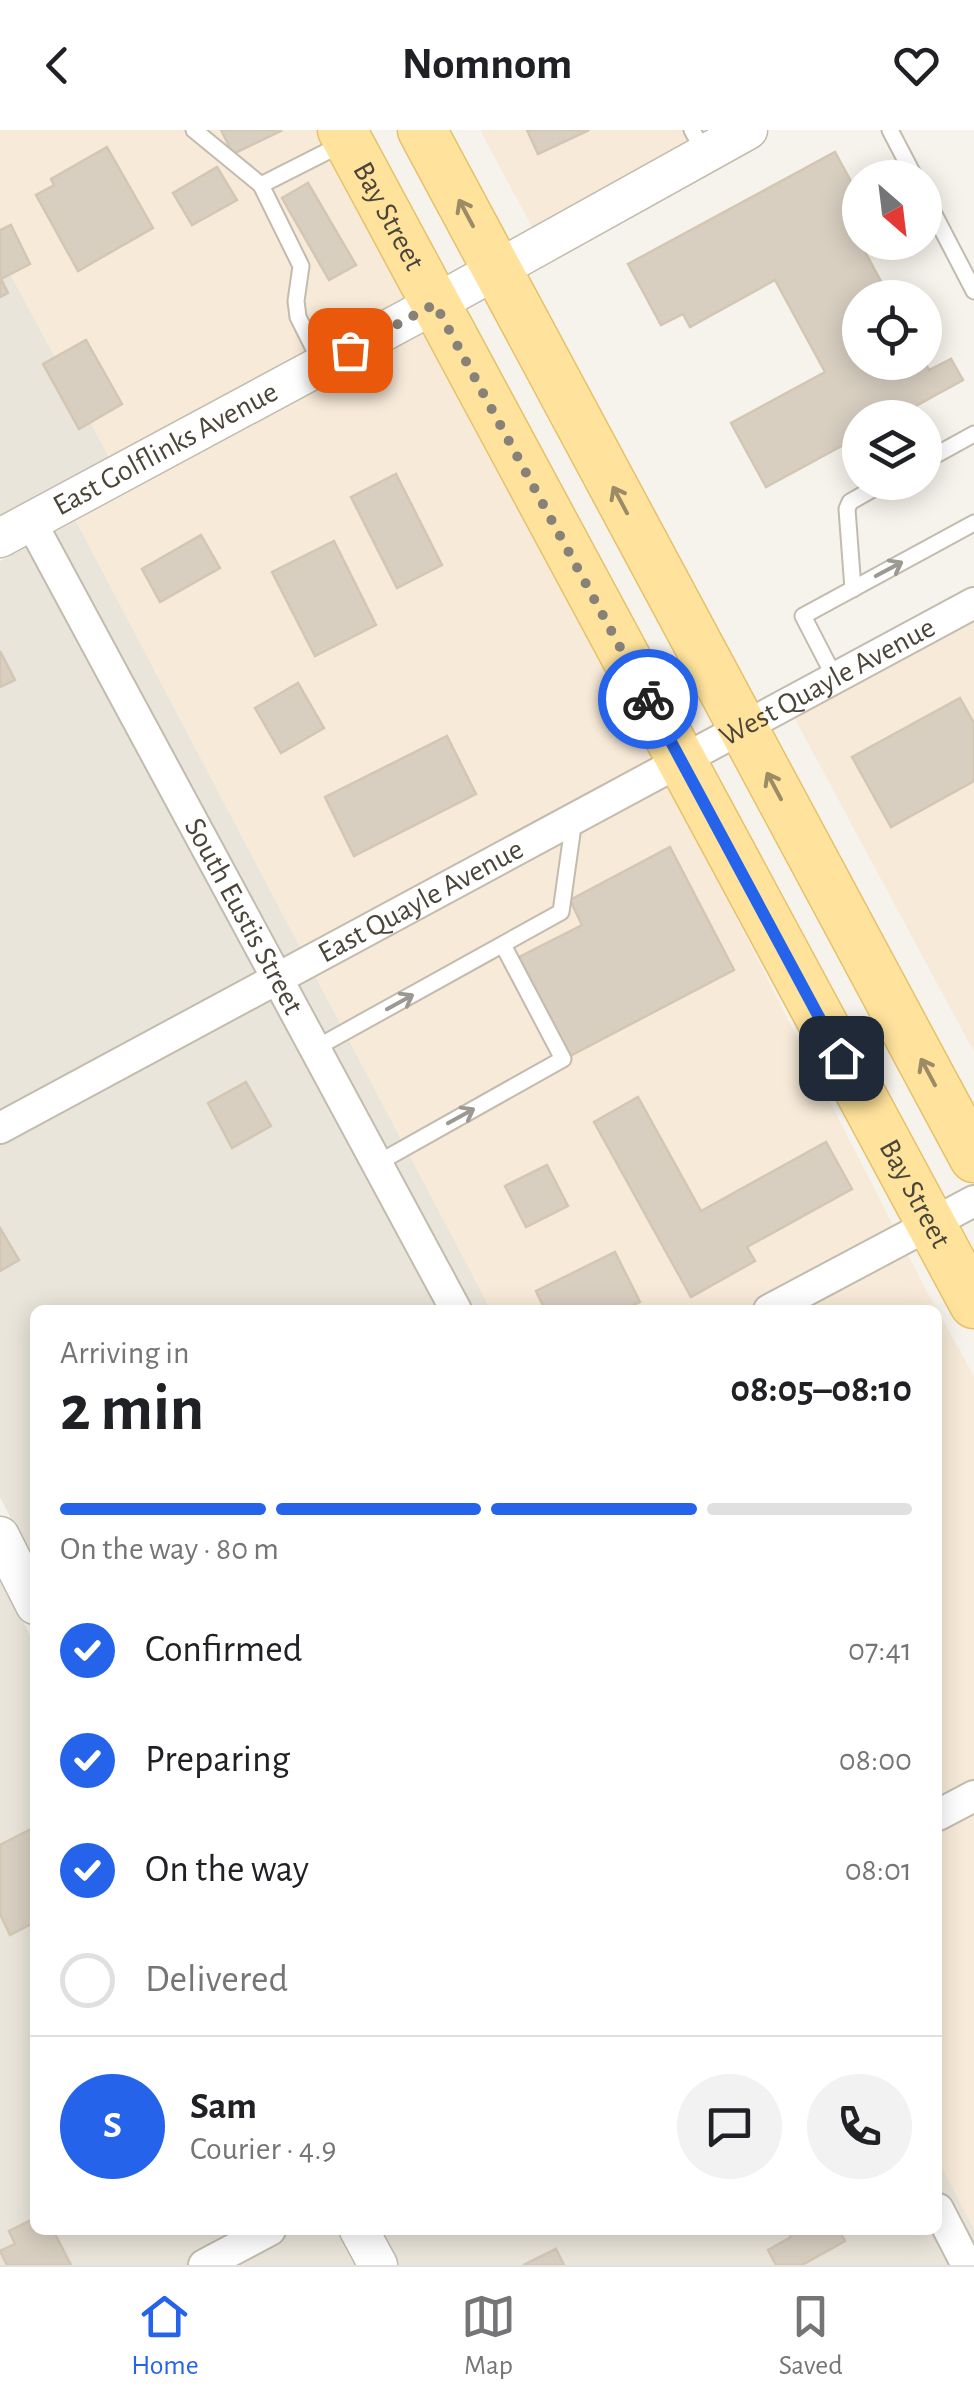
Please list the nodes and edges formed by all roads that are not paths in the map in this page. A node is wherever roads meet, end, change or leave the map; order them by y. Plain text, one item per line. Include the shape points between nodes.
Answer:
1 (194, 130) edge
2 (422, 130) edge
3 (748, 130) edge
4 (890, 130) edge
5 (345, 136) edge
6 (699, 142) edge
7 (906, 160) edge
8 (261, 185) junction
9 (942, 229) edge
10 (497, 270) junction
11 (974, 290) edge
12 (435, 304) junction
13 (322, 365) junction
14 (974, 434) edge
15 (942, 452) edge
16 (854, 500) edge
17 (974, 523) edge
18 (16, 530) edge
19 (853, 588) junction
20 (974, 603) edge
21 (835, 678) junction
22 (742, 727) junction
23 (680, 760) junction
24 (574, 818) junction
25 (503, 945) junction
26 (275, 977) junction
27 (314, 1050) junction
28 (0, 1128) edge
29 (974, 1158) edge
30 (376, 1164) junction
31 (974, 1201) edge
32 (931, 1224) junction
33 (974, 1304) edge
34 (453, 1305) edge
35 (778, 1305) edge
36 (0, 1536) edge
37 (30, 1595) edge
38 (942, 2218) edge
39 (261, 2235) edge
40 (362, 2235) edge
41 (204, 2265) edge
42 (378, 2265) edge
43 (967, 2265) edge

1 - 8 lane
10 -> 2 main road
3 - 6 street, East Golflinks Avenue
4 - 7 lane
5 - 8 lane
5 - 12 main road, Bay Street
6 - 10 street, East Golflinks Avenue
8 - 13 lane via 302,266 298,317
9 - 11 lane
10 - 12 street, East Golflinks Avenue
22 -> 10 main road
12 - 13 street, East Golflinks Avenue
12 - 23 main road, Bay Street
13 - 18 street, East Golflinks Avenue
14 - 15 lane
16 - 19 lane via 846,509
19 -> 17 lane
18 - 26 street, South Eustis Street
19 - 21 lane via 803,616
20 - 21 street, West Quayle Avenue
21 - 22 street, West Quayle Avenue
22 - 23 street, West Quayle Avenue
29 -> 22 main road
23 - 24 street, East Quayle Avenue
23 - 32 main road, Bay Street
24 - 25 lane via 561,912
24 - 26 street, East Quayle Avenue
27 -> 25 lane
30 -> 25 lane via 563,1059
26 - 27 street, South Eustis Street
26 - 28 street, East Quayle Avenue
27 - 30 street, South Eustis Street
30 - 34 street, South Eustis Street
31 - 32 street
32 - 33 main road, Bay Street
32 - 35 street
36 - 37 street
38 - 43 street
39 - 41 street
40 - 42 street

